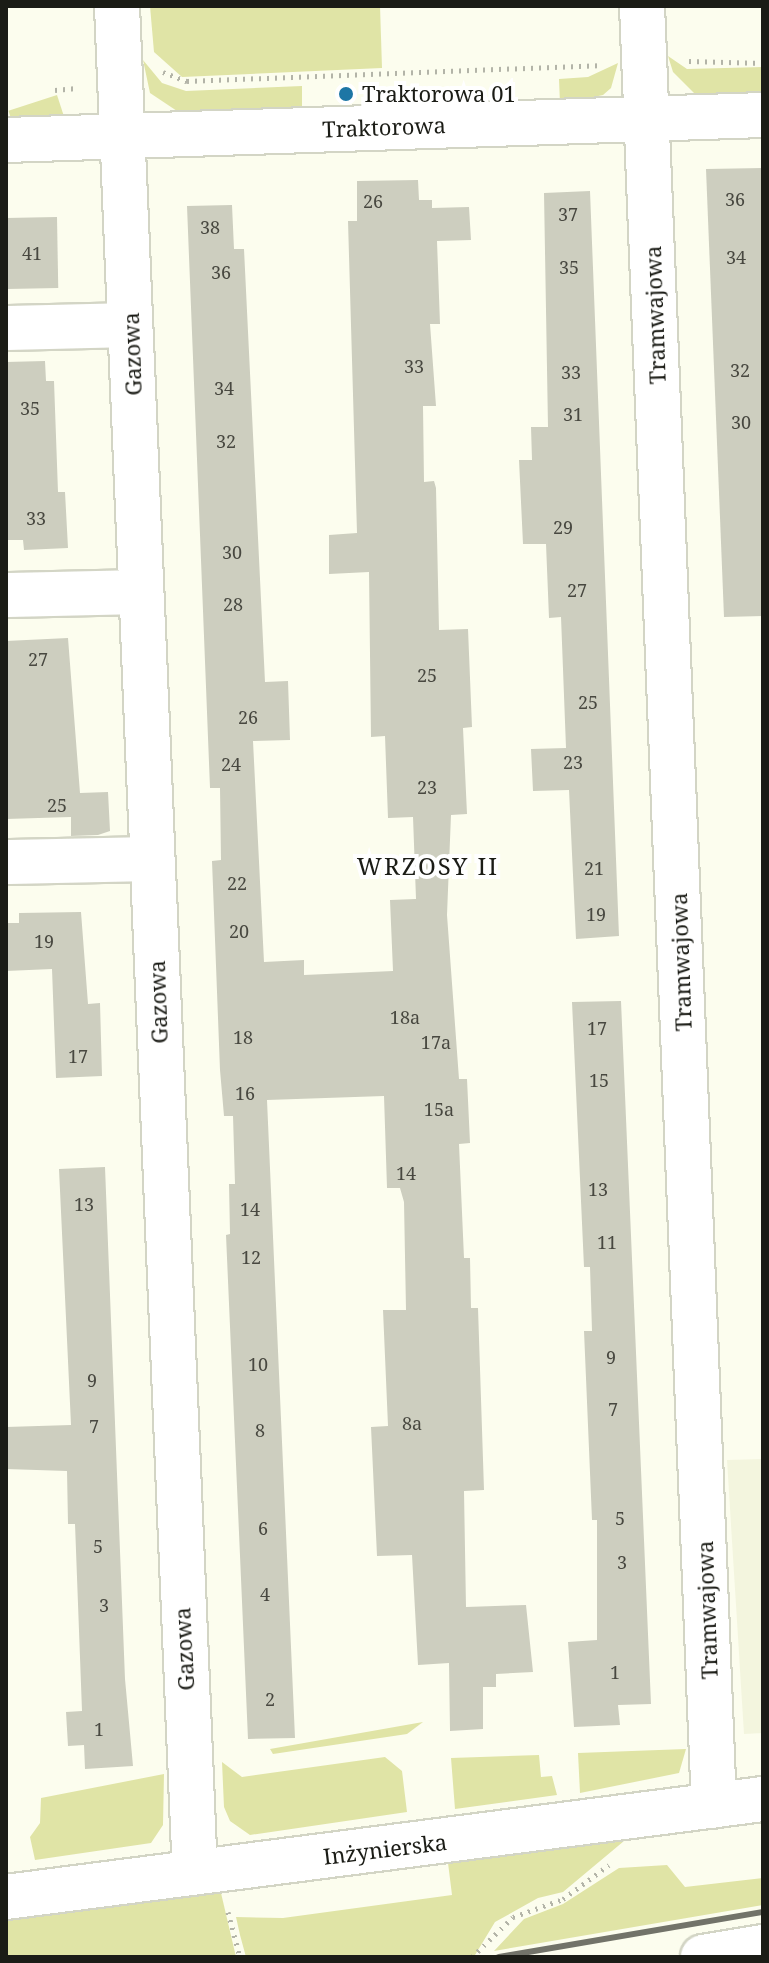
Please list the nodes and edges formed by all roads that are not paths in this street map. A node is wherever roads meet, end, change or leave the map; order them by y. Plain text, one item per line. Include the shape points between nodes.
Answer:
1 (117, 6) edge
2 (642, 6) edge
3 (763, 115) edge
4 (647, 119) junction
5 (123, 133) junction
6 (6, 140) edge
7 (130, 325) junction
8 (6, 328) edge
9 (141, 592) junction
10 (6, 595) edge
11 (152, 859) junction
12 (6, 862) edge
13 (763, 1799) edge
14 (714, 1806) junction
15 (195, 1871) junction
16 (6, 1897) edge
17 (763, 1947) edge
18 (703, 1957) edge

1 - 5 street, Gazowa
2 - 4 street, Tramwajowa
3 - 4 street, Traktorowa
4 - 5 street, Traktorowa
4 - 14 street, Tramwajowa
5 - 6 street, Traktorowa
5 - 7 street, Gazowa
7 - 8 street
7 - 9 street, Gazowa
9 - 10 street
9 - 11 street, Gazowa
11 - 12 street
11 - 15 street, Gazowa
13 - 14 street, Inżynierska
14 - 15 street, Inżynierska
15 - 16 street, Inżynierska
17 - 18 street

